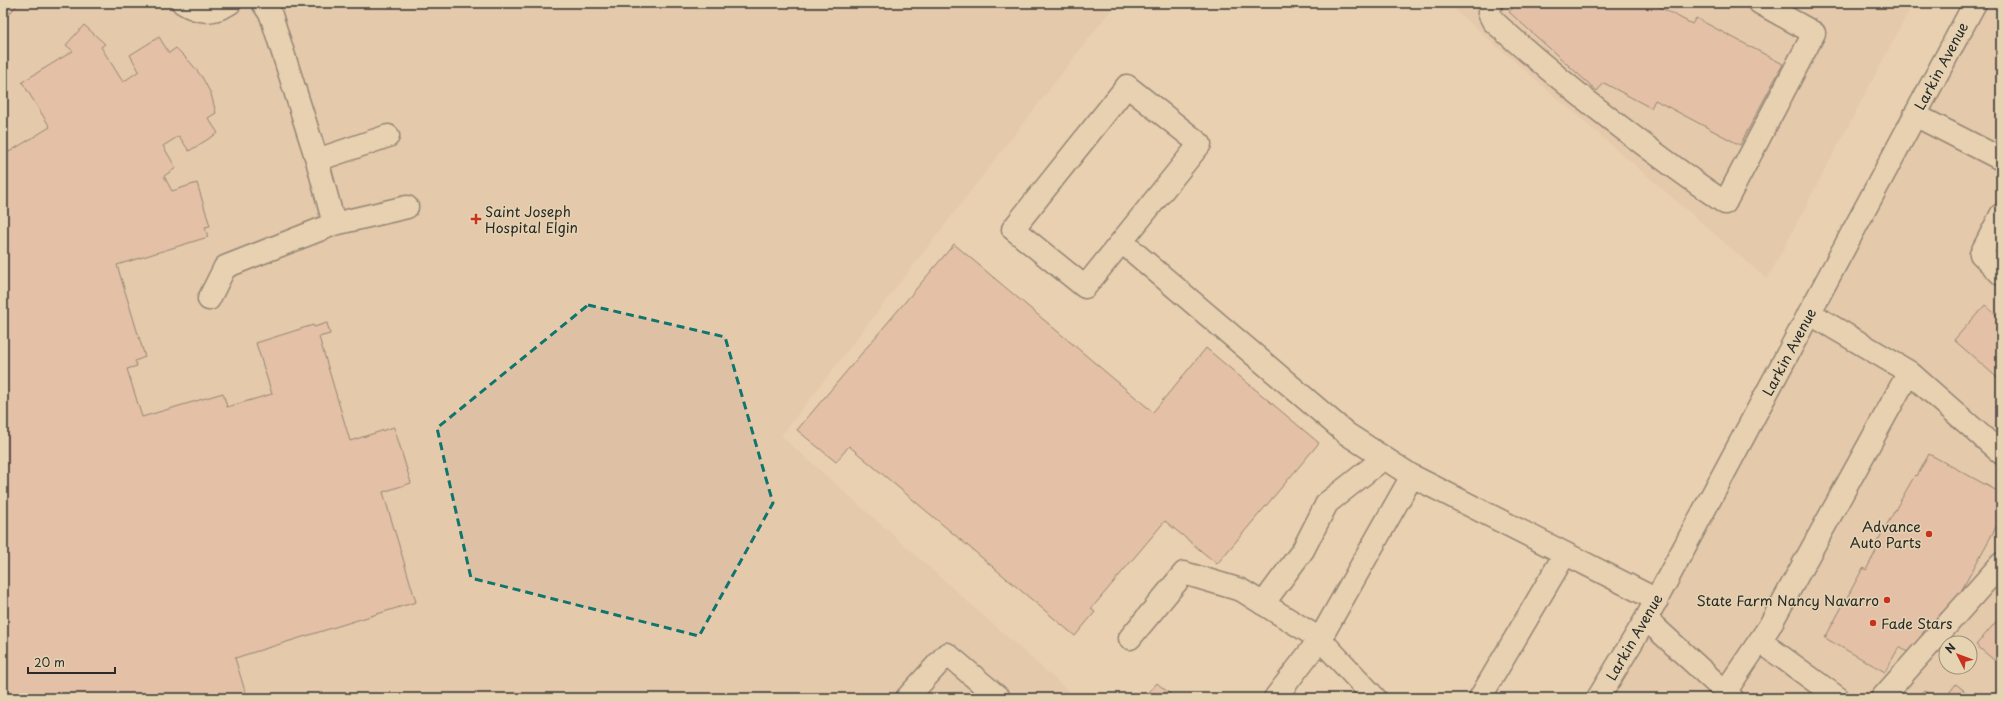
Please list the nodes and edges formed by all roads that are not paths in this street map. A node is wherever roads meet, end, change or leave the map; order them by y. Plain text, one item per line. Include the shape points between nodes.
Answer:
1 (183, 3) edge
2 (230, 3) edge
3 (263, 3) edge
4 (1491, 3) edge
5 (1760, 3) edge
6 (1975, 3) edge
7 (1915, 115) junction
8 (388, 136) dead end
9 (2001, 159) edge
10 (317, 160) junction
11 (407, 207) dead end
12 (2001, 215) edge
13 (334, 224) junction
14 (1122, 242) junction
15 (2001, 274) edge
16 (209, 299) dead end
17 (1810, 313) junction
18 (1909, 372) junction
19 (2001, 453) edge
20 (1384, 458) junction
21 (1412, 476) junction
22 (1565, 554) junction
23 (2001, 564) edge
24 (1656, 600) junction
25 (1263, 604) junction
26 (1646, 619) junction
27 (1130, 638) dead end
28 (1320, 639) junction
29 (1760, 641) junction
30 (1729, 695) edge
31 (907, 698) edge
32 (999, 698) edge
33 (1275, 698) edge
34 (1375, 698) edge
35 (1480, 698) edge
36 (1598, 698) edge
37 (1838, 698) edge
38 (1882, 698) edge

1 - 2 main road via 194,10 206,12 219,10
3 - 10 main road via 271,15
4 - 5 main road via 1489,14 1493,21 1544,67 1654,154 1725,203 1814,33
6 - 7 main road, Larkin Avenue
7 - 9 main road
7 - 17 main road, Larkin Avenue
8 - 10 main road
10 - 13 main road
11 - 13 main road
12 - 15 main road via 1981,254
13 - 16 main road via 225,267
14 - 14 main road via 1085,287 1013,229 1127,86 1200,144
14 - 20 main road via 1347,434
17 - 18 main road
17 - 24 main road, Larkin Avenue
18 - 19 main road
18 - 29 main road
20 - 21 main road
20 - 25 main road via 1327,502 1303,550
21 - 22 main road
21 - 28 main road
22 - 24 main road
22 - 35 main road
23 - 38 main road
24 - 26 main road, Larkin Avenue
25 - 27 main road via 1241,590 1184,573
25 - 28 main road
26 - 30 main road
26 - 36 main road, Larkin Avenue
28 - 33 main road
28 - 34 main road
29 - 30 main road
29 - 37 main road
31 - 32 main road via 947,654

